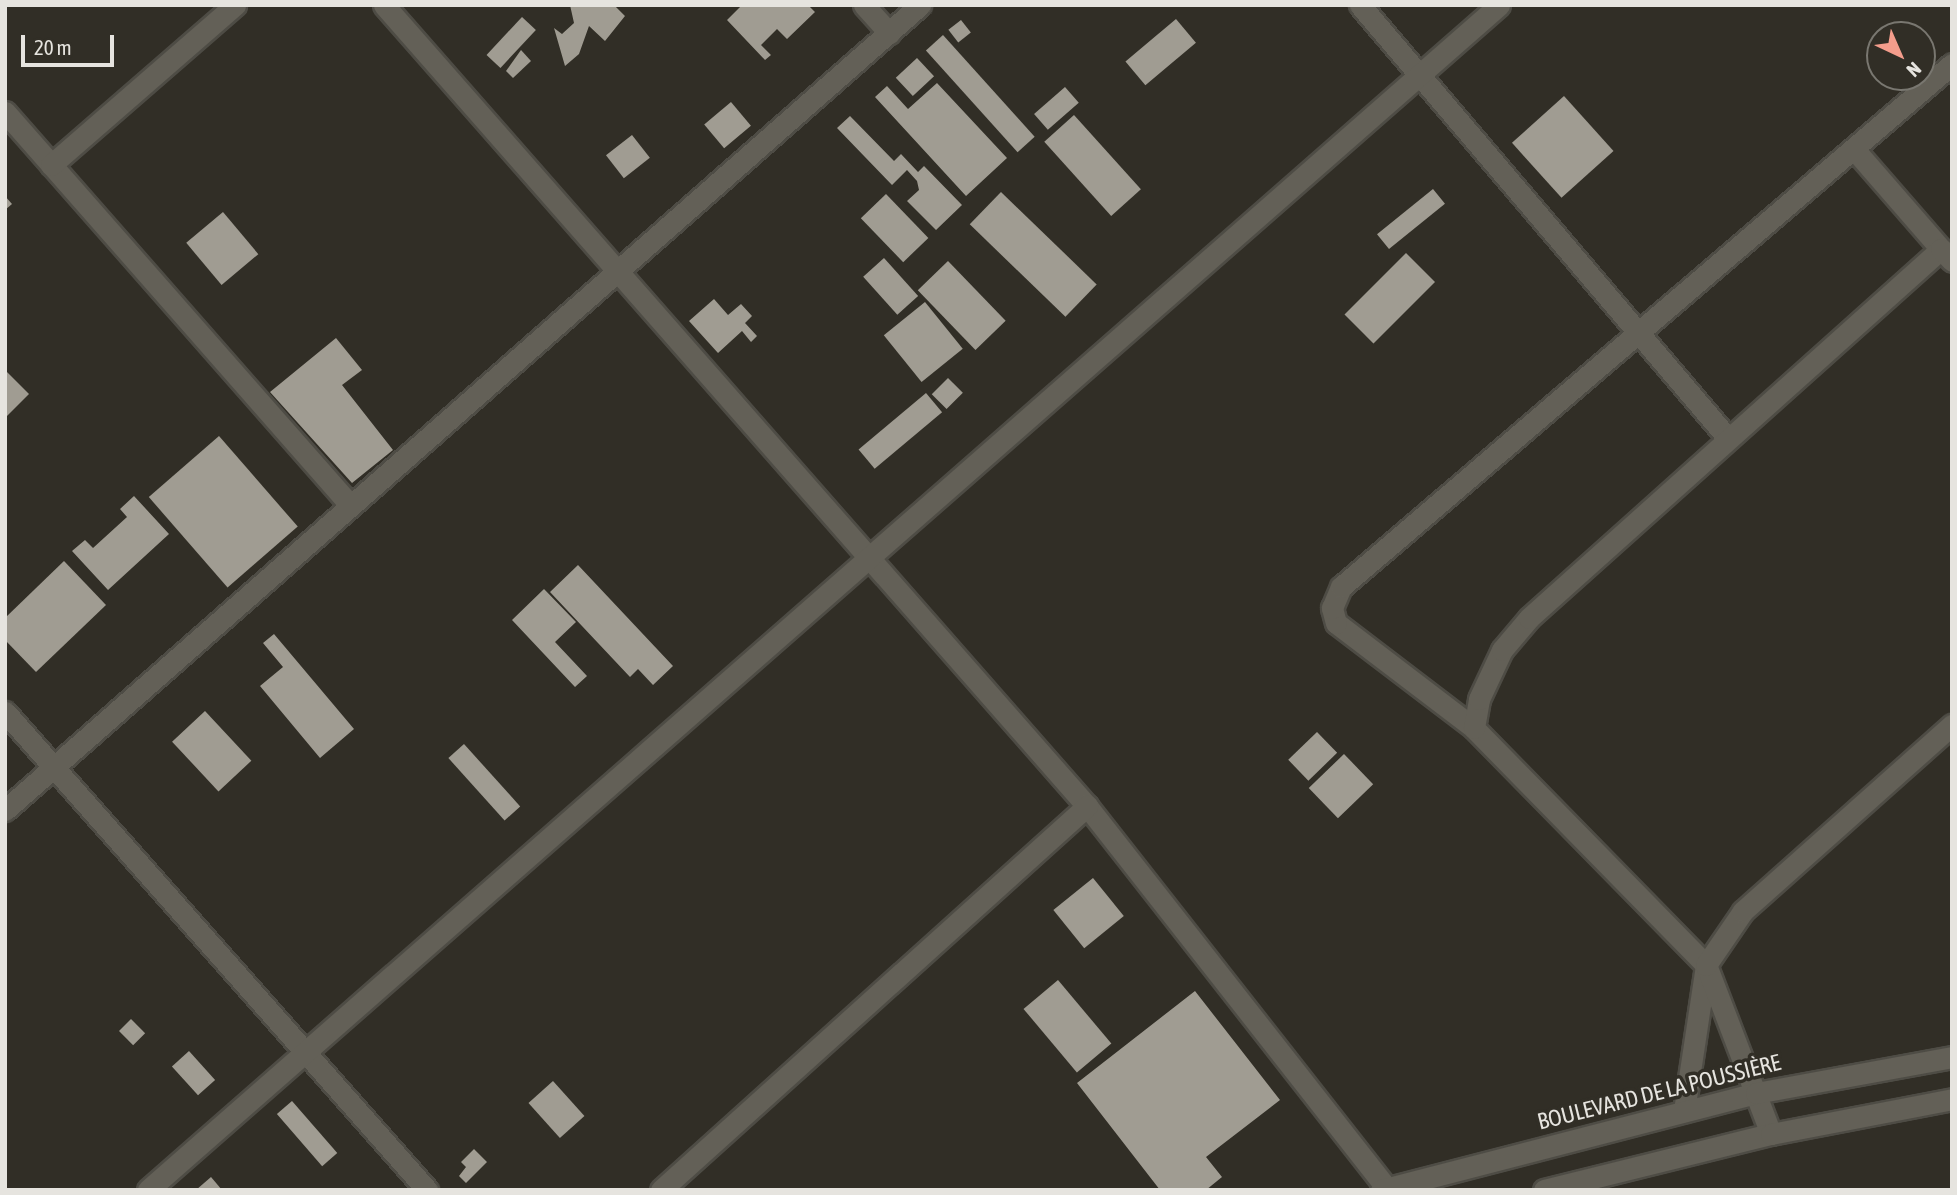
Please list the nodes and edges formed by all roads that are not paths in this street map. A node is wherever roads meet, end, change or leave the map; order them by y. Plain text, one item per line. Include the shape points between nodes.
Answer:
1 (235, 5) edge
2 (384, 5) edge
3 (864, 5) edge
4 (920, 5) edge
5 (1360, 5) edge
6 (1499, 5) edge
7 (889, 33) junction
8 (1952, 64) edge
9 (1420, 74) junction
10 (5, 112) edge
11 (1854, 149) junction
12 (51, 165) junction
13 (1946, 255) edge
14 (615, 273) junction
15 (1641, 333) junction
16 (1726, 436) junction
17 (351, 506) junction
18 (870, 556) junction
19 (5, 712) edge
20 (1952, 725) edge
21 (1474, 728) junction
22 (54, 767) junction
23 (1087, 806) junction
24 (5, 810) edge
25 (1706, 965) junction
26 (306, 1051) junction
27 (1952, 1057) edge
28 (1756, 1093) junction
29 (1952, 1099) edge
30 (1684, 1111) junction
31 (1771, 1134) junction
32 (1386, 1189) edge
33 (148, 1190) edge
34 (427, 1190) edge
35 (660, 1190) edge
36 (1544, 1190) edge

1 - 12 street
2 - 14 street
3 - 7 street
4 - 7 street
5 - 9 street
6 - 9 street
7 - 14 street
8 - 11 street
9 - 15 street
9 - 18 street
10 - 12 street
11 - 13 street
11 - 15 street
12 - 17 street
13 - 16 street
14 - 17 street
14 - 18 street
15 - 16 street
15 - 21 street via 1341,587 1332,608 1336,623
16 - 21 street via 1529,618 1502,650 1479,699
17 - 22 street
18 - 23 street
18 - 26 street
19 - 22 street
20 - 25 street via 1743,911
21 - 25 street
22 - 24 street
22 - 26 street
23 - 32 street
23 - 35 street
25 - 28 street
25 - 30 street
26 - 33 street
26 - 34 street
27 - 28 street, BOULEVARD DE LA POUSSIÈRE
28 - 30 street, BOULEVARD DE LA POUSSIÈRE
28 - 31 street
29 - 31 street
30 - 32 street, BOULEVARD DE LA POUSSIÈRE
31 - 36 street

